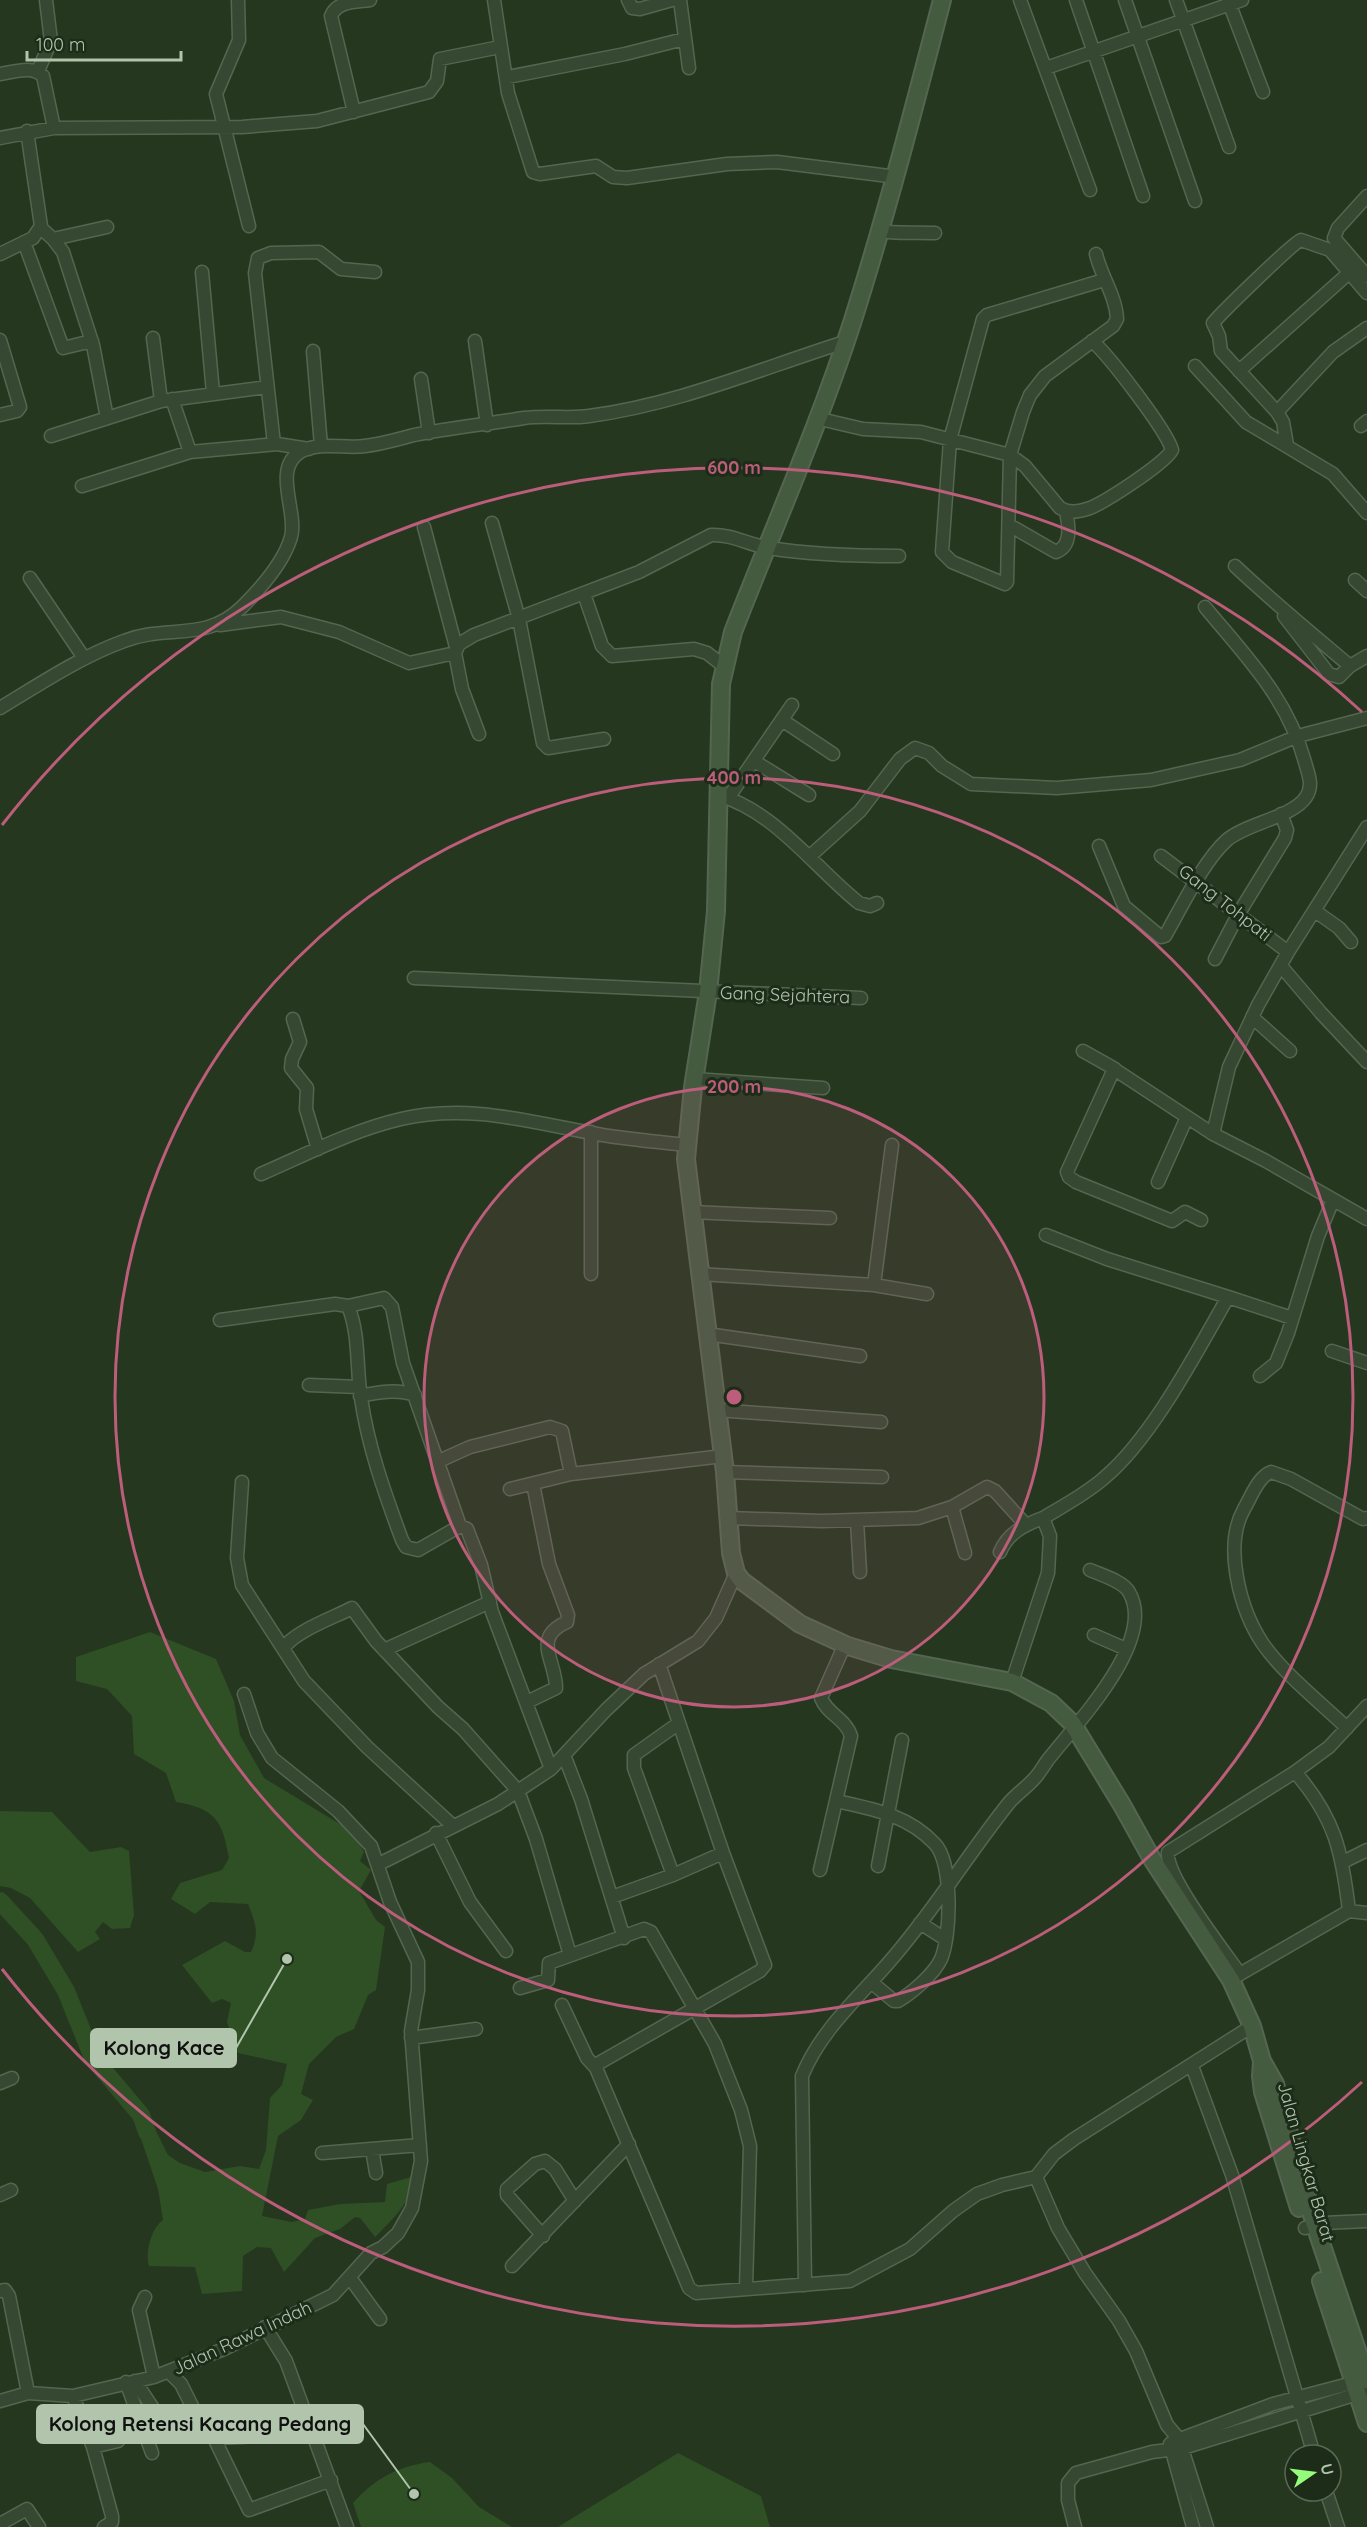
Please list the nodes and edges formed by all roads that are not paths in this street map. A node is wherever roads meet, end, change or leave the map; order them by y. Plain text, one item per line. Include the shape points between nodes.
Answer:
1 (46, 0) edge
2 (238, 0) edge
3 (370, 0) edge
4 (494, 0) edge
5 (628, 0) edge
6 (672, 0) edge
7 (680, 0) edge
8 (942, 0) edge
9 (1020, 0) edge
10 (1076, 0) edge
11 (1125, 0) edge
12 (1176, 0) edge
13 (1233, 1) edge
14 (1183, 21) junction
15 (1137, 36) junction
16 (684, 39) junction
17 (500, 47) junction
18 (1093, 52) junction
19 (689, 68) dead end
20 (1046, 68) junction
21 (38, 71) junction
22 (0, 74) edge
23 (508, 77) junction
24 (1263, 92) dead end
25 (354, 112) junction
26 (54, 128) junction
27 (222, 128) junction
28 (27, 131) junction
29 (0, 138) edge
30 (1229, 147) dead end
31 (897, 177) junction
32 (1090, 190) dead end
33 (1143, 196) dead end
34 (1367, 196) edge
35 (1195, 201) dead end
36 (249, 226) dead end
37 (108, 227) dead end
38 (41, 228) junction
39 (878, 231) junction
40 (935, 233) dead end
41 (53, 239) junction
42 (24, 243) junction
43 (0, 254) edge
44 (1096, 254) dead end
45 (202, 272) dead end
46 (375, 272) dead end
47 (1350, 272) junction
48 (1367, 276) edge
49 (1104, 280) junction
50 (1367, 292) edge
51 (1367, 328) edge
52 (153, 338) dead end
53 (0, 340) edge
54 (92, 341) junction
55 (475, 341) dead end
56 (1092, 341) junction
57 (845, 342) junction
58 (313, 351) dead end
59 (1195, 366) dead end
60 (4, 371) edge
61 (1239, 371) junction
62 (421, 379) dead end
63 (267, 387) junction
64 (213, 393) junction
65 (166, 400) junction
66 (1277, 412) junction
67 (0, 415) edge
68 (107, 418) junction
69 (816, 418) junction
70 (488, 425) junction
71 (429, 433) junction
72 (51, 436) dead end
73 (950, 440) junction
74 (274, 444) junction
75 (1287, 445) junction
76 (315, 448) junction
77 (190, 452) junction
78 (1010, 455) junction
79 (82, 486) dead end
80 (1066, 512) junction
81 (1367, 513) edge
82 (492, 524) dead end
83 (1009, 525) junction
84 (424, 527) dead end
85 (766, 548) junction
86 (899, 556) dead end
87 (1235, 566) dead end
88 (30, 578) dead end
89 (1355, 580) dead end
90 (1367, 591) edge
91 (584, 594) junction
92 (1205, 607) dead end
93 (1278, 608) junction
94 (519, 619) junction
95 (219, 626) junction
96 (455, 650) junction
97 (1367, 656) edge
98 (84, 658) junction
99 (1350, 666) junction
100 (725, 667) junction
101 (792, 705) dead end
102 (0, 708) edge
103 (1367, 718) edge
104 (782, 720) junction
105 (479, 734) dead end
106 (1298, 736) junction
107 (604, 739) dead end
108 (833, 754) dead end
109 (754, 761) junction
110 (809, 795) dead end
111 (723, 797) junction
112 (1281, 814) junction
113 (1367, 827) edge
114 (1099, 846) dead end
115 (1161, 856) dead end
116 (809, 857) junction
117 (1197, 881) junction
118 (877, 903) dead end
119 (1315, 911) junction
120 (1239, 913) junction
121 (1351, 942) dead end
122 (1288, 952) junction
123 (1215, 959) dead end
124 (1281, 966) junction
125 (414, 978) dead end
126 (708, 992) junction
127 (861, 998) dead end
128 (1252, 1017) junction
129 (293, 1019) dead end
130 (1290, 1051) dead end
131 (1083, 1052) dead end
132 (1367, 1062) edge
133 (1115, 1069) junction
134 (694, 1079) junction
135 (823, 1088) dead end
136 (1187, 1117) junction
137 (591, 1132) junction
138 (1213, 1134) junction
139 (892, 1144) dead end
140 (686, 1145) junction
141 (318, 1149) junction
142 (261, 1174) dead end
143 (1158, 1182) dead end
144 (1333, 1200) junction
145 (691, 1212) junction
146 (830, 1218) dead end
147 (1367, 1219) edge
148 (1201, 1220) dead end
149 (1046, 1235) dead end
150 (591, 1274) dead end
151 (699, 1274) junction
152 (874, 1285) junction
153 (927, 1294) dead end
154 (1228, 1298) junction
155 (348, 1306) junction
156 (1292, 1318) junction
157 (220, 1320) dead end
158 (707, 1334) junction
159 (1332, 1351) dead end
160 (860, 1356) dead end
161 (1367, 1363) edge
162 (1260, 1377) dead end
163 (309, 1385) dead end
164 (360, 1391) junction
165 (415, 1395) junction
166 (717, 1410) junction
167 (881, 1422) dead end
168 (439, 1461) junction
169 (724, 1464) junction
170 (571, 1474) junction
171 (882, 1477) dead end
172 (242, 1482) dead end
173 (533, 1484) junction
174 (510, 1489) dead end
175 (952, 1507) junction
176 (728, 1518) junction
177 (1042, 1518) junction
178 (1367, 1518) edge
179 (857, 1521) junction
180 (1026, 1524) junction
181 (460, 1526) junction
182 (965, 1552) dead end
183 (1000, 1552) dead end
184 (1090, 1570) dead end
185 (860, 1572) dead end
186 (736, 1573) junction
187 (490, 1602) junction
188 (1094, 1635) dead end
189 (845, 1644) junction
190 (284, 1648) junction
191 (1126, 1649) junction
192 (384, 1650) junction
193 (659, 1664) junction
194 (1012, 1682) junction
195 (244, 1694) dead end
196 (527, 1702) junction
197 (1367, 1706) edge
198 (679, 1723) junction
199 (1347, 1728) junction
200 (1076, 1729) junction
201 (902, 1740) dead end
202 (564, 1755) junction
203 (551, 1769) junction
204 (1294, 1772) junction
205 (518, 1791) junction
206 (836, 1801) junction
207 (887, 1812) junction
208 (452, 1825) junction
209 (436, 1833) junction
210 (1367, 1850) edge
211 (723, 1853) junction
212 (1343, 1862) junction
213 (379, 1864) junction
214 (878, 1866) dead end
215 (820, 1870) dead end
216 (673, 1875) junction
217 (948, 1884) junction
218 (612, 1897) junction
219 (1349, 1911) junction
220 (1367, 1913) edge
221 (920, 1923) junction
222 (624, 1938) junction
223 (945, 1939) junction
224 (506, 1951) dead end
225 (570, 1954) junction
226 (1235, 1977) junction
227 (871, 1982) junction
228 (519, 1988) dead end
229 (562, 2005) dead end
230 (695, 2008) junction
231 (1252, 2025) junction
232 (476, 2029) dead end
233 (411, 2038) junction
234 (1192, 2066) junction
235 (596, 2068) junction
236 (629, 2144) junction
237 (420, 2145) junction
238 (372, 2149) junction
239 (322, 2153) dead end
240 (376, 2174) dead end
241 (1036, 2177) junction
242 (575, 2201) junction
243 (1367, 2221) edge
244 (1310, 2227) junction
245 (543, 2236) junction
246 (512, 2266) dead end
247 (350, 2278) junction
248 (805, 2285) junction
249 (746, 2288) junction
250 (0, 2291) edge
251 (145, 2297) dead end
252 (380, 2319) dead end
253 (265, 2327) junction
254 (169, 2372) junction
255 (154, 2377) junction
256 (130, 2382) junction
257 (1363, 2384) edge
258 (28, 2393) junction
259 (73, 2396) junction
260 (1295, 2398) junction
261 (0, 2402) edge
262 (1299, 2411) junction
263 (162, 2422) dead end
264 (1367, 2423) edge
265 (265, 2436) dead end
266 (214, 2438) junction
267 (118, 2441) dead end
268 (1310, 2443) edge
269 (1173, 2444) junction
270 (93, 2447) junction
271 (152, 2453) dead end
272 (331, 2480) junction
273 (1330, 2503) edge
274 (0, 2524) edge
275 (39, 2527) edge
276 (104, 2527) edge
277 (347, 2527) edge
278 (1075, 2527) edge
279 (1192, 2527) edge
280 (1207, 2527) edge
281 (1338, 2527) edge

1 - 21 street via 51,42
2 - 27 street via 239,40 216,94
3 - 25 street via 340,5 331,16
4 - 17 street
5 - 6 street via 632,8 640,9
7 - 16 street
8 - 31 street
9 - 20 street
10 - 18 street
11 - 15 street
12 - 14 street
13 - 14 street
13 - 24 street
14 - 15 street
14 - 30 street
15 - 18 street
15 - 35 street
16 - 19 street
16 - 23 street
17 - 23 street
17 - 25 street via 445,56 440,59 437,81 429,92
18 - 20 street
18 - 33 street
20 - 32 street
21 - 22 street
21 - 26 street via 46,81
23 - 31 street via 508,93 529,167 540,174 596,166 613,177 627,178 727,164 777,162
25 - 27 street via 317,121
26 - 27 street
26 - 28 street
27 - 36 street
28 - 29 street
28 - 38 street
31 - 39 street
34 - 48 street via 1338,228 1334,238
37 - 41 street
38 - 41 street
38 - 42 street
39 - 40 street via 902,235
39 - 57 street
41 - 54 street via 63,252
42 - 43 street
42 - 54 street via 63,348
44 - 49 street
45 - 64 street
46 - 63 street via 341,269 319,252 271,253 258,258 255,273
47 - 50 street
47 - 61 street
47 - 61 street via 1330,250 1307,240 1296,241 1213,323 1221,351
49 - 56 street via 1117,319
49 - 73 street via 987,315 971,358
51 - 66 street via 1333,352
52 - 65 street
53 - 60 street
54 - 68 street
55 - 70 street
56 - 78 street via 1046,376 1030,395
56 - 80 street via 1148,411 1172,450 1109,498 1086,509
57 - 69 street
57 - 70 street via 665,402 586,417 548,415
58 - 76 street
59 - 75 street via 1246,422
60 - 67 street via 20,407
61 - 66 street
62 - 71 street
63 - 64 street
63 - 74 street
64 - 65 street
65 - 68 street
65 - 77 street
66 - 75 street
68 - 72 street
69 - 73 street via 863,429 921,432
69 - 85 street
70 - 71 street
71 - 76 street via 362,447
73 - 78 street
73 - 83 street via 942,552 945,558 1005,584 1009,576
74 - 76 street
74 - 77 street
75 - 81 street via 1333,474
76 - 95 street via 298,454 287,471 293,520 289,543 252,596
77 - 79 street
78 - 80 street
78 - 83 street
80 - 83 street via 1067,538 1064,547 1056,552
82 - 94 street
84 - 96 street
85 - 86 street via 846,556
85 - 91 street via 724,534 711,535 639,572
85 - 100 street via 733,632
87 - 93 street
88 - 98 street
89 - 90 street
91 - 94 street
91 - 100 street via 602,646 612,656 694,649 707,653
92 - 106 street via 1276,693
93 - 99 street
93 - 99 street via 1329,674 1339,677
94 - 96 street via 474,635
94 - 107 street via 545,746
95 - 96 street via 281,617 339,632 408,663
95 - 98 street via 142,636
96 - 105 street via 462,689
97 - 99 street
98 - 102 street
100 - 111 street via 721,684
101 - 104 street
103 - 106 street
104 - 108 street
104 - 109 street
106 - 112 street via 1311,782 1305,800
106 - 116 street via 1240,760 1151,780 1057,788 971,784 929,753 915,748 900,759 860,811
109 - 110 street
109 - 111 street
111 - 116 street via 757,813
111 - 126 street
112 - 117 street via 1227,840
112 - 120 street via 1287,830 1285,838
113 - 119 street
114 - 117 street via 1124,906 1158,937 1165,936
115 - 117 street, Gang Tohpati
116 - 118 street via 859,903
117 - 120 street, Gang Tohpati
119 - 121 street
119 - 122 street
120 - 122 street, Gang Tohpati
120 - 123 street
122 - 124 street
124 - 128 street
124 - 132 street
125 - 126 street, Gang Sejahtera
126 - 127 street, Gang Sejahtera
126 - 134 street
128 - 130 street
128 - 138 street via 1229,1066
129 - 141 street via 300,1042 291,1068 307,1088 306,1109
131 - 133 street
133 - 136 street
133 - 148 street via 1069,1162 1069,1177 1172,1221 1185,1212
134 - 135 street
134 - 140 street
136 - 138 street
136 - 143 street
137 - 140 street
137 - 141 street via 466,1112 403,1119
137 - 150 street
138 - 144 street
139 - 152 street
140 - 145 street
141 - 142 street
144 - 147 street
144 - 156 street
145 - 146 street
145 - 151 street
149 - 154 street
151 - 152 street
151 - 158 street
152 - 153 street
154 - 156 street
154 - 177 street via 1127,1455 1103,1479
155 - 157 street via 335,1304
155 - 164 street
155 - 165 street via 372,1299 388,1300
156 - 162 street via 1276,1363
158 - 160 street
158 - 166 street
159 - 161 street
163 - 164 street
164 - 165 street
164 - 181 street via 383,1487 406,1547 418,1550
165 - 168 street
166 - 167 street
166 - 169 street
168 - 170 street via 470,1448 550,1427 562,1431
168 - 181 street
169 - 170 street
169 - 171 street
169 - 176 street
170 - 173 street
172 - 190 street via 237,1571 242,1585
173 - 174 street
173 - 196 street via 549,1564 568,1618 548,1637 556,1687
175 - 179 street via 918,1518
175 - 180 street via 987,1487
175 - 182 street
176 - 179 street
176 - 186 street
177 - 180 street
177 - 194 street via 1050,1536 1048,1573
178 - 199 street via 1271,1472 1262,1478 1242,1513 1234,1543 1237,1578 1256,1632 1275,1658
179 - 185 street
180 - 183 street via 1004,1543
181 - 187 street via 470,1533
184 - 191 street via 1129,1592 1134,1611
186 - 189 street, Jalan Lingkar Barat via 800,1624
186 - 193 street via 716,1618 698,1641
187 - 192 street
187 - 196 street
188 - 191 street
189 - 194 street, Jalan Lingkar Barat via 891,1659
189 - 206 street via 821,1698 844,1722 851,1736
190 - 192 street via 303,1633 352,1608
190 - 208 street via 304,1681 367,1747
191 - 200 street via 1106,1687
192 - 205 street via 463,1728
193 - 198 street
193 - 202 street via 606,1710
194 - 200 street, Jalan Lingkar Barat via 1051,1703
195 - 213 street via 257,1733 272,1758 338,1811 366,1839
196 - 203 street
197 - 199 street
198 - 211 street
198 - 216 street via 640,1749 633,1760
199 - 204 street via 1329,1747
200 - 217 street via 1037,1777 1009,1802
200 - 226 street, Jalan Lingkar Barat via 1152,1859
201 - 207 street
202 - 203 street
202 - 218 street
203 - 205 street
204 - 212 street via 1317,1798 1330,1822
204 - 226 street via 1168,1852 1168,1862 1183,1890
205 - 208 street
205 - 225 street
206 - 207 street
206 - 215 street
207 - 214 street
207 - 217 street via 935,1843 946,1863
208 - 209 street
209 - 213 street
209 - 224 street via 470,1902
210 - 212 street
211 - 216 street
211 - 230 street via 765,1965
212 - 219 street
213 - 233 street via 390,1902 418,1962
216 - 218 street
217 - 221 street
217 - 223 street
218 - 222 street
219 - 220 street
219 - 226 street
221 - 223 street
221 - 227 street
222 - 225 street
222 - 230 street via 644,1929 651,1932
223 - 227 street via 940,1961 903,1999 894,2001
225 - 228 street via 549,1963 548,1980
226 - 231 street, Jalan Lingkar Barat
227 - 248 street via 812,2052 802,2076
229 - 235 street via 587,2058
230 - 235 street via 598,2063
230 - 249 street via 730,2077 750,2146
231 - 234 street
231 - 244 street, Jalan Lingkar Barat via 1263,2061 1263,2092
232 - 233 street
233 - 237 street
234 - 241 street via 1074,2139 1054,2154
234 - 260 street via 1232,2175
235 - 236 street
236 - 242 street
236 - 249 street via 689,2288 696,2293
237 - 238 street
237 - 247 street, Jalan Rawa Indah via 420,2173 410,2214 398,2234 371,2253
238 - 239 street
238 - 240 street
241 - 248 street via 977,2194 910,2249 864,2275 834,2284
241 - 269 street via 1058,2228 1136,2351
242 - 245 street
242 - 245 street via 555,2169 545,2161 535,2164 507,2189 507,2195
243 - 244 street
244 - 257 street, Jalan Lingkar Barat
245 - 246 street
247 - 252 street
247 - 253 street, Jalan Rawa Indah via 333,2295
248 - 249 street
250 - 258 street via 9,2296
251 - 255 street via 139,2310
253 - 254 street, Jalan Rawa Indah
253 - 272 street via 285,2361
254 - 255 street, Jalan Rawa Indah
254 - 266 street via 181,2384 192,2408
255 - 256 street, Jalan Rawa Indah
256 - 259 street, Jalan Rawa Indah
256 - 263 street
256 - 271 street
257 - 260 street
257 - 262 street
257 - 264 street, Jalan Lingkar Barat
258 - 259 street, Jalan Rawa Indah
258 - 261 street, Jalan Rawa Indah
259 - 270 street
260 - 262 street
260 - 269 street
262 - 268 street
262 - 269 street
265 - 266 street
266 - 272 street via 249,2510
267 - 270 street
269 - 278 street via 1076,2473 1068,2483
269 - 279 street
269 - 280 street
270 - 276 street via 112,2516
272 - 277 street
273 - 281 street
274 - 275 street via 27,2509

